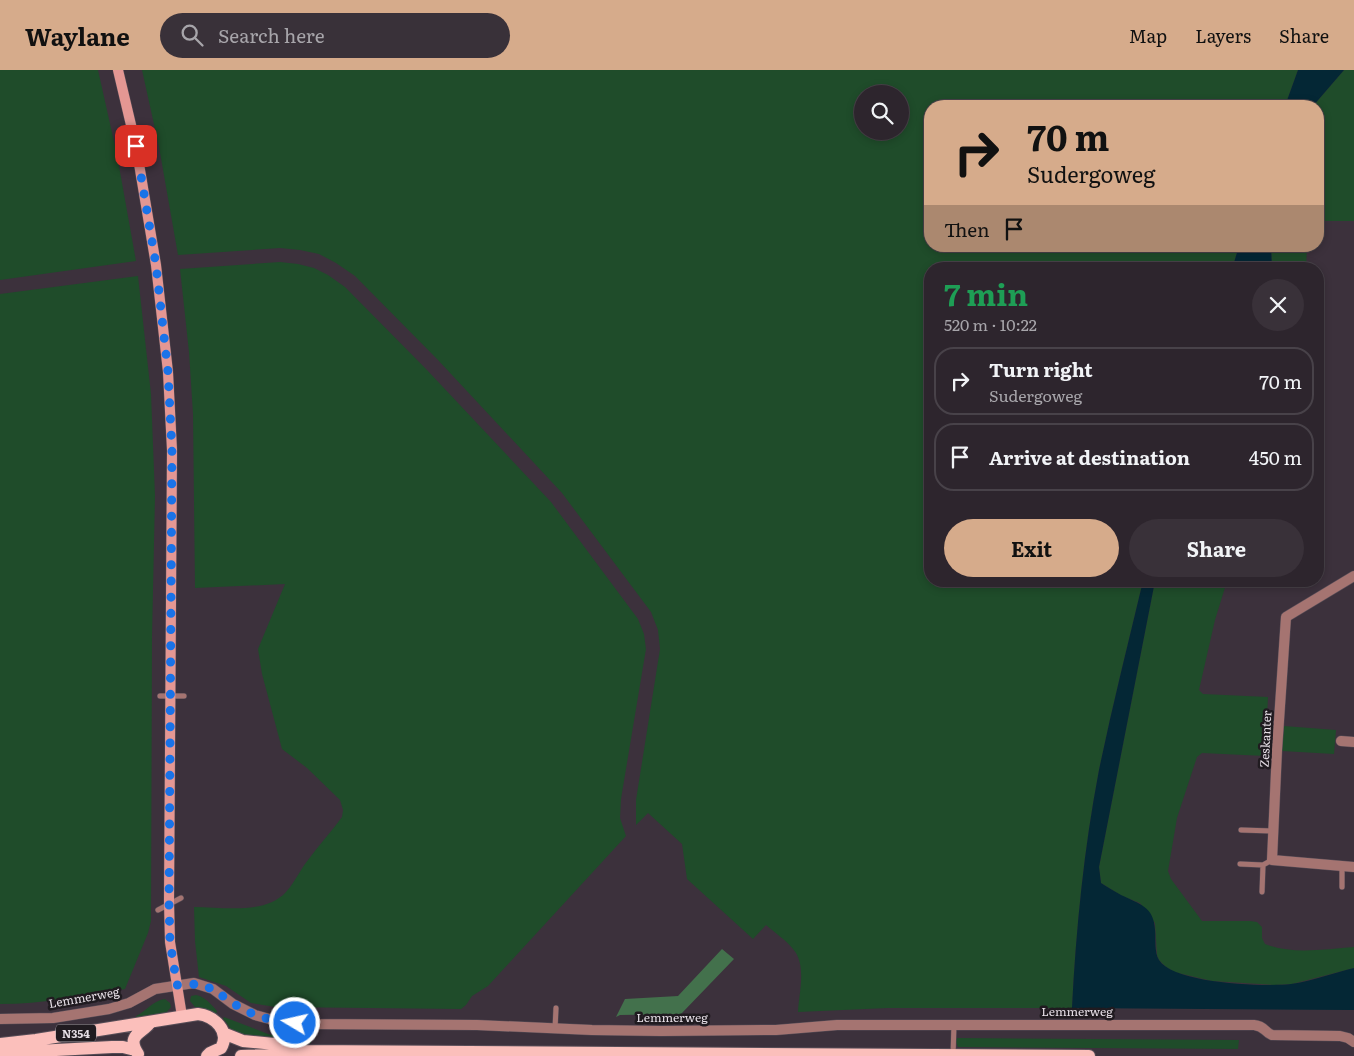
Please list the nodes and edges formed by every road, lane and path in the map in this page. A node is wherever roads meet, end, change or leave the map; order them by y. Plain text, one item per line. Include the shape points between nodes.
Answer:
1 (118, 70) edge
2 (1354, 576) edge
3 (165, 696) junction
4 (184, 696) dead end
5 (1341, 741) dead end
6 (1354, 742) edge
7 (1241, 830) dead end
8 (1273, 831) junction
9 (1267, 863) junction
10 (1240, 864) dead end
11 (1342, 866) junction
12 (1354, 867) edge
13 (1342, 887) dead end
14 (1262, 892) dead end
15 (181, 898) dead end
16 (169, 905) junction
17 (158, 910) dead end
18 (177, 985) junction
19 (556, 1008) dead end
20 (182, 1016) junction
21 (0, 1019) edge
22 (152, 1021) junction
23 (954, 1024) junction
24 (555, 1029) junction
25 (223, 1033) junction
26 (1354, 1042) edge
27 (0, 1044) edge
28 (301, 1051) junction
29 (0, 1052) edge
30 (137, 1053) edge
31 (207, 1056) edge
32 (241, 1056) edge
33 (953, 1056) edge
34 (1089, 1056) edge

1 - 3 street via 136,146 156,265 168,372 172,450
2 - 8 street, Zeskanter via 1286,617
3 - 4 lane
3 - 16 street
5 - 6 street
7 - 8 lane
8 - 9 street, Zeskanter
9 - 10 lane
9 - 11 street
9 - 14 lane
11 - 12 street
11 - 13 lane
15 - 16 lane
16 - 17 lane
16 - 18 street via 170,942
18 - 20 street
18 - 21 street, Lemmerweg via 155,989 109,1009 48,1018
18 - 24 street, Lemmerweg via 204,985 250,1013 287,1022
19 - 24 lane
20 - 22 main road, N354
20 - 25 main road, N354 via 208,1016 218,1022
22 - 27 main road, N354
22 - 30 main road, N354 via 134,1037
23 - 24 street, Lemmerweg via 837,1025 760,1031
23 - 26 street, Lemmerweg via 1254,1025 1263,1027 1272,1035 1340,1036
23 - 33 lane
25 - 28 main road, N354 via 239,1040 295,1046
25 - 31 main road via 221,1048
28 - 32 main road, N354
28 - 33 main road, N354
29 - 30 main road, N354 via 123,1046
33 - 34 main road, N354

